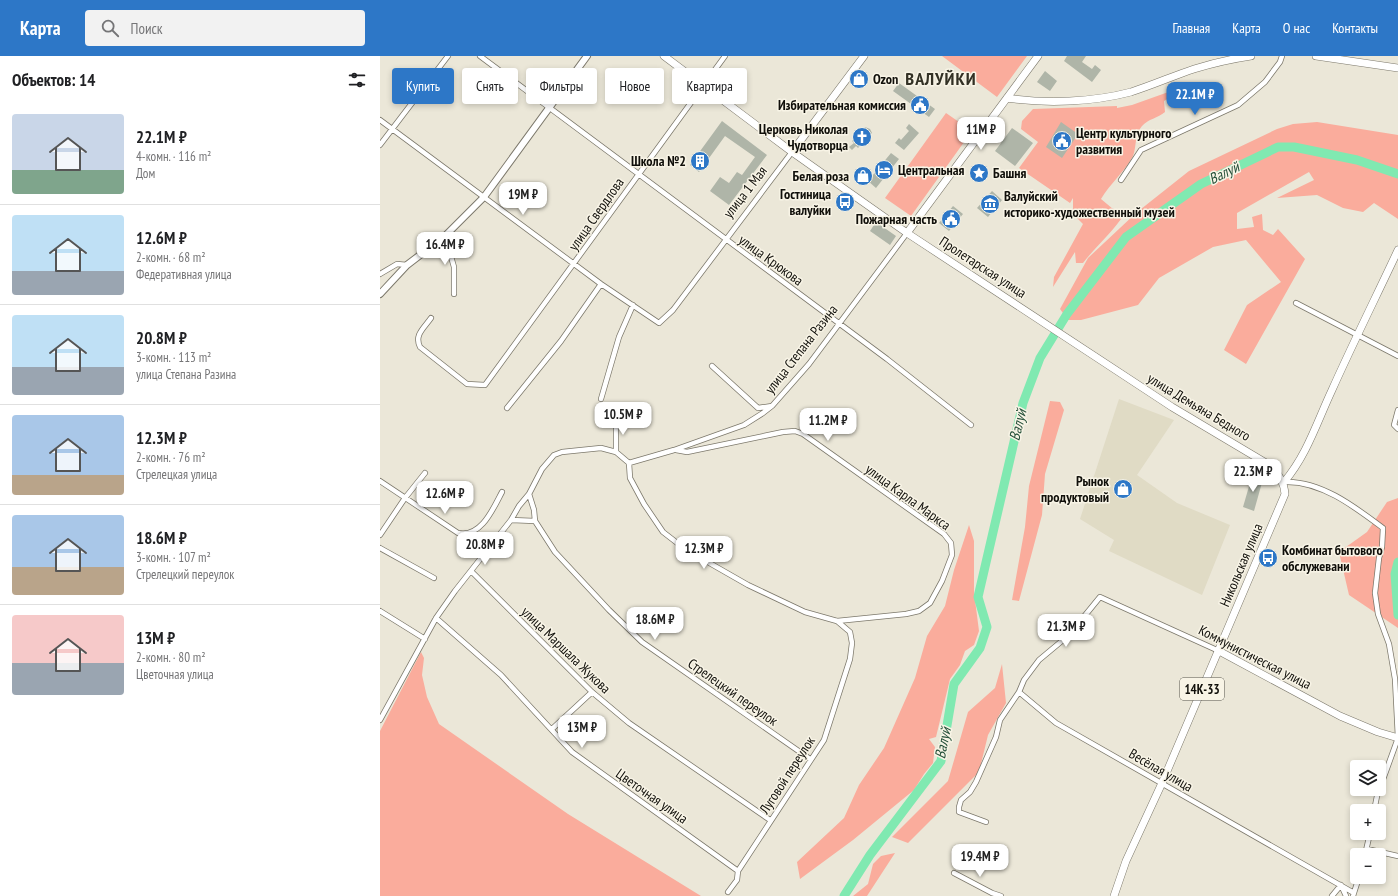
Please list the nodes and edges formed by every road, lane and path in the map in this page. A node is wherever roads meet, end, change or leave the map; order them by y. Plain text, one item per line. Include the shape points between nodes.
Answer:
1 (448, 56) edge
2 (480, 56) edge
3 (587, 56) edge
4 (664, 56) edge
5 (725, 56) edge
6 (864, 56) edge
7 (1038, 56) edge
8 (1250, 56) edge
9 (1282, 56) edge
10 (1316, 56) edge
11 (680, 68) edge
12 (716, 68) edge
13 (1398, 68) edge
14 (1007, 98) junction
15 (689, 104) edge
16 (728, 104) edge
17 (549, 106) junction
18 (380, 120) edge
19 (392, 128) junction
20 (380, 145) edge
21 (792, 152) junction
22 (639, 173) junction
23 (1121, 180) dead end
24 (484, 197) junction
25 (907, 233) junction
26 (444, 236) junction
27 (724, 239) junction
28 (1398, 250) edge
29 (574, 264) junction
30 (407, 265) junction
31 (380, 274) edge
32 (601, 284) junction
33 (380, 294) edge
34 (454, 294) dead end
35 (1296, 303) dead end
36 (633, 305) junction
37 (431, 318) dead end
38 (838, 323) junction
39 (1358, 335) junction
40 (1084, 350) joint
41 (1398, 356) edge
42 (712, 366) dead end
43 (601, 399) dead end
44 (772, 406) junction
45 (507, 408) dead end
46 (1398, 410) edge
47 (616, 421) dead end
48 (971, 425) dead end
49 (1398, 429) edge
50 (674, 450) junction
51 (616, 452) junction
52 (629, 463) junction
53 (425, 473) dead end
54 (380, 481) edge
55 (1284, 482) junction
56 (502, 492) dead end
57 (529, 494) junction
58 (405, 498) junction
59 (511, 520) junction
60 (535, 521) junction
61 (380, 535) edge
62 (380, 548) edge
63 (470, 571) junction
64 (434, 578) dead end
65 (380, 611) edge
66 (436, 618) junction
67 (837, 621) junction
68 (425, 638) junction
69 (1219, 651) junction
70 (592, 692) junction
71 (1019, 692) junction
72 (380, 719) edge
73 (552, 729) junction
74 (1398, 738) edge
75 (810, 759) junction
76 (1162, 784) junction
77 (1375, 804) edge
78 (770, 820) junction
79 (986, 822) dead end
80 (1386, 853) edge
81 (1398, 856) edge
82 (738, 871) junction
83 (954, 873) dead end
84 (1357, 884) edge
85 (1341, 885) junction
86 (728, 892) dead end
87 (1354, 894) edge
88 (991, 895) edge
89 (1001, 896) edge
90 (1114, 896) edge
91 (1332, 896) edge
92 (1346, 896) edge

1 - 19 street
2 - 17 street, улица Крюкова
3 - 17 street
4 - 11 main road, Пролетарская улица
5 - 12 street, улица Свердлова
6 - 21 main road, улица 1 Мая
7 - 14 main road, улица Степана Разина
8 - 14 main road via 1219,62 1157,84 1102,98 1038,101
9 - 23 street via 1265,82 1238,105 1141,150
10 - 13 main road
14 - 25 main road, улица Степана Разина
15 - 22 street, улица Свердлова
16 - 21 main road, Пролетарская улица
17 - 22 street, улица Крюкова
17 - 24 street
18 - 19 street
19 - 20 street
19 - 24 street
21 - 25 main road, Пролетарская улица
21 - 27 street, улица 1 Мая
22 - 27 street, улица Крюкова
22 - 29 street, улица Свердлова
24 - 26 street
24 - 29 street
25 - 38 street, улица Степана Разина
25 - 40 main road, Пролетарская улица
26 - 30 street
26 - 34 street via 454,267
27 - 36 street, улица 1 Мая via 673,310 659,323
27 - 38 street, улица Крюкова
28 - 39 main road
29 - 32 street
29 - 37 street, улица Свердлова via 485,385 467,384 420,347 418,335
30 - 31 street via 397,264
30 - 33 street
32 - 36 street
32 - 45 street via 561,341
35 - 39 street
36 - 43 street via 619,337
38 - 44 street, улица Степана Разина via 809,364
38 - 48 street, улица Крюкова
39 - 41 street
39 - 55 main road via 1312,437 1296,468
40 - 55 main road, улица Демьяна Бедного via 1172,407 1266,463
42 - 44 street via 758,408
44 - 50 street, улица Степана Разина via 744,425
46 - 49 street via 1394,425
47 - 51 street
50 - 52 street, улица Степана Разина
50 - 67 street, улица Карла Маркса via 687,452 795,431 803,434 944,534 951,543 952,555 942,581 930,603 919,611
51 - 52 street
51 - 57 street via 594,449 554,455 542,469
52 - 67 street via 630,478 644,504 663,532 685,549 748,585 805,612
53 - 58 street
54 - 58 street
55 - 69 main road, Никольская улица / 14К-33 via 1285,494
55 - 74 street via 1298,481 1331,494 1383,528 1375,589 1378,614 1389,644 1395,679
56 - 58 street via 489,515 470,534 458,533
57 - 59 street via 518,506
57 - 60 street, Стрелецкий переулок
58 - 61 street
59 - 60 street
59 - 63 street
60 - 75 street, Стрелецкий переулок via 556,552 642,642
62 - 64 street
63 - 66 street
63 - 70 street, улица Маршала Жукова
65 - 68 street
66 - 68 street
66 - 73 street, Цветочная улица via 501,675
67 - 75 street, Луговой переулок via 850,632 850,659 824,740
68 - 72 street
69 - 71 street, Коммунистическая улица via 1100,597 1069,635 1039,660 1024,680
69 - 74 main road, Коммунистическая улица via 1340,716
69 - 76 main road, Никольская улица / 14К-33
70 - 73 street
70 - 78 street, улица Маршала Жукова via 629,723
71 - 76 street, Весёлая улица via 1056,723
71 - 79 street via 1000,720 996,736 976,782 961,800 959,807 959,812
73 - 82 street, Цветочная улица via 572,752
74 - 77 street
75 - 78 street, Луговой переулок
76 - 85 street, Весёлая улица
76 - 90 main road, Никольская улица / 14К-33 via 1126,861
78 - 82 street, Луговой переулок
80 - 81 street
82 - 86 street, Луговой переулок via 737,880
83 - 88 street
84 - 87 street
85 - 87 street, Весёлая улица
85 - 91 street
85 - 92 street
88 - 89 street

